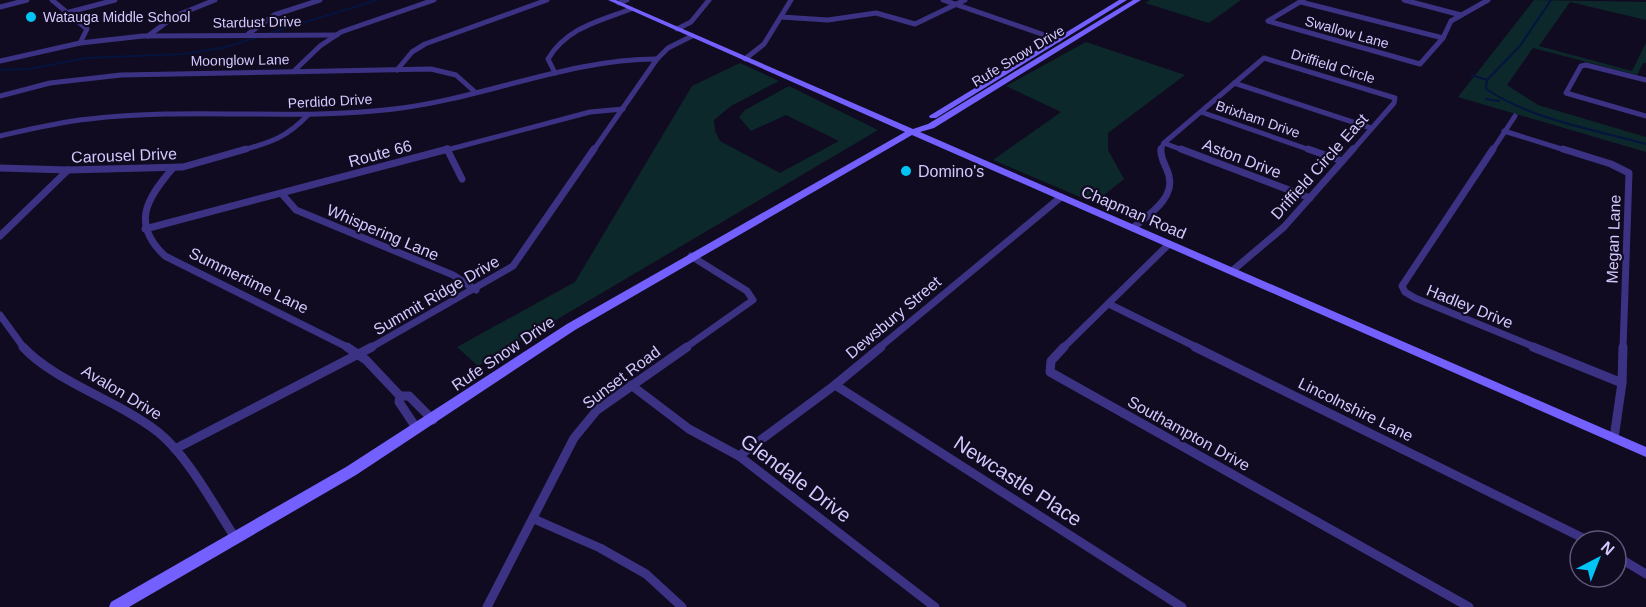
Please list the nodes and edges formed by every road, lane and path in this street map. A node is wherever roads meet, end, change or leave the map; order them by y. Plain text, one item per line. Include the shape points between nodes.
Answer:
1 (27, 0) edge
2 (52, 0) edge
3 (115, 0) edge
4 (215, 0) edge
5 (320, 0) edge
6 (434, 0) edge
7 (547, 0) edge
8 (627, 0) edge
9 (709, 0) edge
10 (791, 0) edge
11 (943, 0) edge
12 (965, 0) edge
13 (1124, 0) edge
14 (1138, 0) edge
15 (1404, 0) edge
16 (1488, 0) edge
17 (1302, 1) edge
18 (615, 2) edge
19 (956, 4) junction
20 (0, 7) edge
21 (632, 9) junction
22 (66, 13) junction
23 (1461, 15) junction
24 (781, 17) junction
25 (677, 29) junction
26 (248, 34) junction
27 (337, 35) junction
28 (148, 36) junction
29 (692, 36) junction
30 (1443, 38) junction
31 (1059, 40) junction
32 (80, 44) junction
33 (657, 59) junction
34 (745, 59) junction
35 (0, 61) edge
36 (397, 69) junction
37 (294, 72) junction
38 (555, 73) junction
39 (1646, 80) edge
40 (1234, 83) junction
41 (475, 92) junction
42 (0, 96) edge
43 (1395, 98) joint
44 (623, 109) junction
45 (1201, 112) junction
46 (308, 115) junction
47 (1515, 116) dead end
48 (1646, 116) edge
49 (1371, 128) junction
50 (1504, 131) junction
51 (911, 132) junction
52 (0, 136) edge
53 (1164, 143) junction
54 (447, 149) junction
55 (1342, 161) junction
56 (0, 168) edge
57 (173, 168) junction
58 (68, 170) junction
59 (462, 179) dead end
60 (282, 194) junction
61 (1061, 197) junction
62 (1310, 198) junction
63 (1133, 228) junction
64 (145, 229) junction
65 (0, 236) edge
66 (1169, 244) junction
67 (691, 256) junction
68 (1232, 271) junction
69 (476, 290) junction
70 (1109, 304) junction
71 (0, 315) edge
72 (359, 354) junction
73 (1622, 383) junction
74 (631, 385) junction
75 (835, 385) junction
76 (400, 396) junction
77 (433, 420) junction
78 (417, 429) junction
79 (1614, 438) junction
80 (175, 448) junction
81 (1646, 452) edge
82 (739, 456) junction
83 (534, 519) junction
84 (1568, 531) edge
85 (236, 539) junction
86 (1628, 563) edge
87 (1646, 574) edge
88 (116, 607) edge
89 (487, 607) edge
90 (682, 607) edge
91 (935, 607) edge
92 (1182, 607) edge
93 (1469, 607) edge

1 - 20 street
2 - 22 street
3 - 22 street
4 - 28 street via 175,16
5 - 26 street via 274,15
6 - 27 street
7 - 36 street via 425,44
8 - 18 street
9 - 25 street via 691,22
10 - 24 street
11 - 19 street
12 - 19 street
13 - 31 main road, Rufe Snow Drive
14 - 51 main road, Rufe Snow Drive via 995,89 931,126
15 - 23 street
16 - 23 street
17 - 30 street
17 - 30 street, Swallow Lane via 1269,21 1420,64
18 - 21 main road, Chapman Road
19 - 24 street via 915,24 876,13 828,20
19 - 31 street
21 - 25 main road, Chapman Road
21 - 38 street via 559,41 548,59
22 - 32 street via 87,29
23 - 30 street via 1451,21
24 - 34 street via 764,44
25 - 29 main road, Chapman Road
26 - 27 street, Stardust Drive
26 - 28 street, Stardust Drive
27 - 37 street
28 - 32 street, Stardust Drive
29 - 33 street, Summit Ridge Drive via 668,48
29 - 34 main road, Chapman Road
31 - 51 main road, Rufe Snow Drive
32 - 35 street, Stardust Drive
33 - 38 street, Perdido Drive via 615,60
33 - 44 street, Summit Ridge Drive
34 - 51 main road, Chapman Road
36 - 37 street, Moonglow Lane
36 - 41 street, Moonglow Lane via 449,72 469,82
37 - 42 street, Moonglow Lane via 87,77 50,82
38 - 41 street, Perdido Drive
39 - 48 street via 1586,65 1581,66 1566,93
40 - 43 street, Driffield Circle via 1264,58
40 - 45 street
40 - 49 street
41 - 46 street, Perdido Drive via 395,109
43 - 49 street, Driffield Circle East
44 - 54 street, Route 66 via 590,112
44 - 69 street, Summit Ridge Drive via 513,266
45 - 53 street
45 - 55 street, Brixham Drive
46 - 52 street, Perdido Drive via 100,118
46 - 57 street, Carousel Drive via 292,132 276,141
47 - 50 street, Hadley Drive
49 - 55 street, Driffield Circle East
50 - 73 street, Megan Lane via 1629,173
50 - 73 street, Hadley Drive via 1402,286 1415,298
51 - 61 main road, Chapman Road
51 - 67 main road, Rufe Snow Drive
53 - 62 street, Aston Drive
53 - 63 street via 1160,151 1170,190
54 - 59 street
54 - 60 street, Route 66
55 - 62 street, Driffield Circle East
56 - 58 street, Carousel Drive
57 - 58 street, Carousel Drive
57 - 64 street via 150,200 145,211
58 - 65 street
60 - 64 street, Route 66
60 - 69 street, Whispering Lane via 296,210 453,276
61 - 63 main road, Chapman Road
61 - 75 street, Dewsbury Street
62 - 68 street, Driffield Circle East via 1284,227
63 - 66 main road, Chapman Road
64 - 72 street, Summertime Lane via 149,243 165,256
66 - 68 main road, Chapman Road
66 - 70 street, Southampton Drive
67 - 74 street, Sunset Road via 747,291 753,300
67 - 77 main road, Rufe Snow Drive via 571,327
68 - 79 main road, Chapman Road
69 - 72 street, Summit Ridge Drive
70 - 84 street, Lincolnshire Lane
70 - 93 street, Southampton Drive via 1051,361 1050,372
71 - 80 street, Avalon Drive via 34,359 114,403
72 - 76 street, Summertime Lane
72 - 80 street, Summit Ridge Drive
73 - 79 street, Megan Lane
74 - 82 street, Glendale Drive via 689,429
74 - 83 street, Sunset Road via 597,411 574,438
75 - 82 street, Dewsbury Street
75 - 92 street, Newcastle Place
76 - 77 street, Summertime Lane via 409,396
76 - 78 street, Summertime Lane via 399,402
77 - 78 main road, Rufe Snow Drive
78 - 85 main road, Rufe Snow Drive
79 - 81 main road, Chapman Road
80 - 85 street, Avalon Drive
82 - 91 street, Glendale Drive
83 - 89 street, Sunset Road
83 - 90 street via 600,548 646,574
85 - 88 main road, Rufe Snow Drive
86 - 87 street

